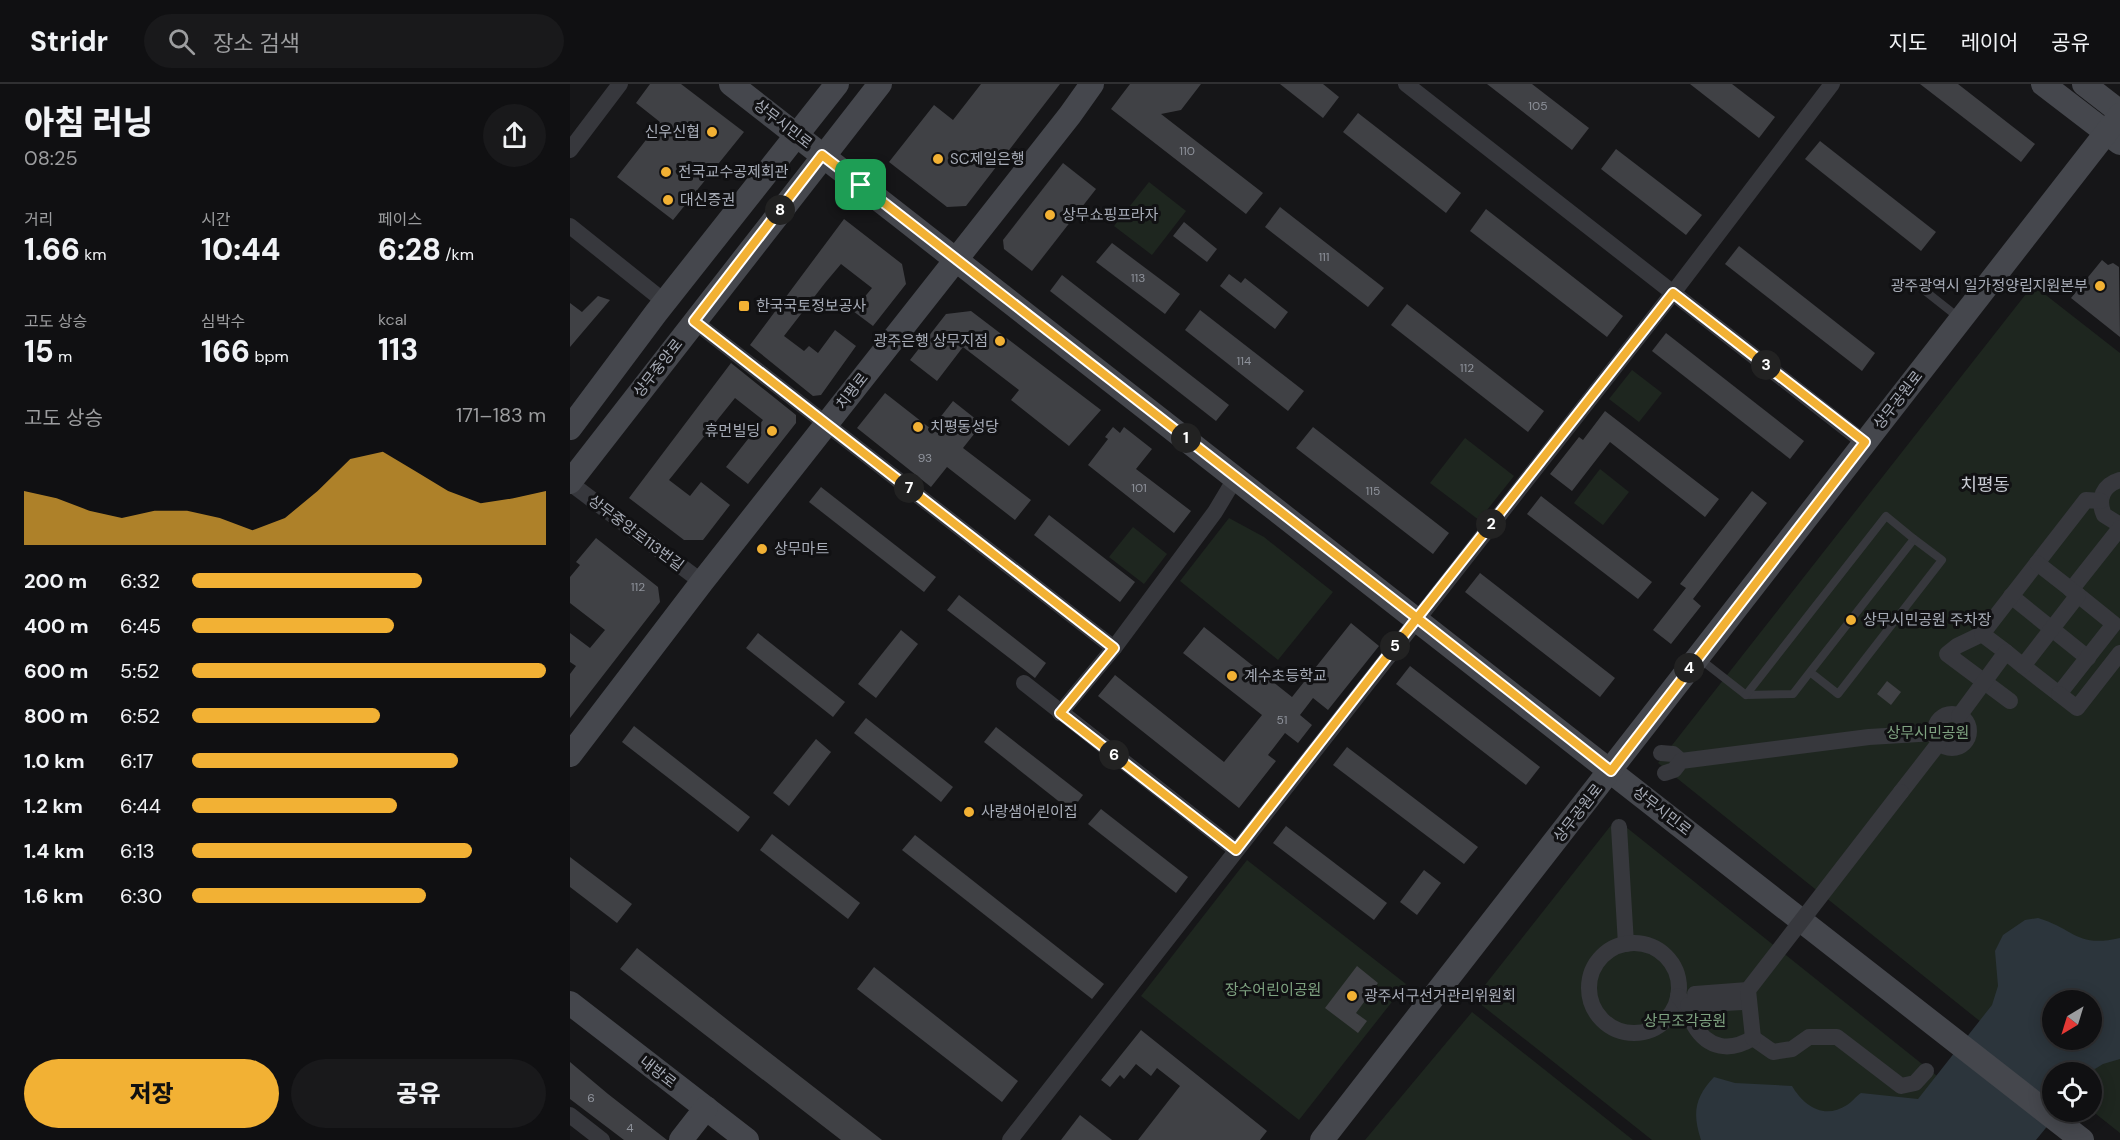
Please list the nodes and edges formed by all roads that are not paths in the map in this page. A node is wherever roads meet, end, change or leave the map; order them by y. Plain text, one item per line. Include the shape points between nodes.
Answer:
1 (620, 84) edge
2 (731, 84) edge
3 (837, 84) edge
4 (880, 84) edge
5 (1092, 84) edge
6 (1406, 84) edge
7 (1832, 84) edge
8 (2043, 84) edge
9 (2084, 84) edge
10 (2117, 126) edge
11 (797, 135) junction
12 (570, 150) edge
13 (822, 155) junction
14 (570, 226) edge
15 (955, 260) junction
16 (1915, 283) dead end
17 (1673, 293) junction
18 (666, 302) junction
19 (1961, 319) junction
20 (694, 321) junction
21 (826, 424) junction
22 (570, 428) edge
23 (1865, 442) junction
24 (1236, 477) junction
25 (2120, 480) edge
26 (570, 482) edge
27 (2101, 501) junction
28 (2120, 526) edge
29 (1914, 539) junction
30 (2037, 563) junction
31 (702, 582) junction
32 (2075, 593) junction
33 (2011, 596) junction
34 (1417, 618) junction
35 (2118, 623) edge
36 (2052, 629) junction
37 (1982, 634) junction
38 (1114, 648) junction
39 (2006, 652) junction
40 (2120, 653) edge
41 (1697, 657) junction
42 (2088, 658) junction
43 (2023, 666) junction
44 (1810, 672) junction
45 (1984, 682) junction
46 (1023, 683) dead end
47 (2059, 694) junction
48 (1746, 695) junction
49 (2010, 701) dead end
50 (1060, 713) junction
51 (1959, 716) junction
52 (1937, 738) junction
53 (1661, 753) dead end
54 (570, 755) edge
55 (1681, 761) junction
56 (1611, 771) junction
57 (1665, 773) dead end
58 (1619, 827) dead end
59 (1236, 850) junction
60 (1626, 944) junction
61 (1742, 996) junction
62 (1683, 1001) junction
63 (570, 1003) edge
64 (1750, 1040) junction
65 (1926, 1071) dead end
66 (706, 1108) junction
67 (570, 1115) edge
68 (602, 1140) edge
69 (681, 1140) edge
70 (747, 1140) edge
71 (1010, 1140) edge
72 (1322, 1140) edge
73 (2082, 1140) edge

1 - 12 street
2 - 11 street, 상무시민로
3 - 11 street
4 - 13 street, 상무중앙로
5 - 15 street, 치평로
6 - 17 street
7 - 17 street
8 - 10 street
9 - 10 street
10 - 19 street, 상무공원로
11 - 13 street, 상무시민로
11 - 18 street
13 - 15 street, 상무시민로
13 - 20 street, 상무중앙로
14 - 18 street
15 - 21 street, 치평로
15 - 24 street, 상무시민로
16 - 19 lane
17 - 23 street
17 - 34 street
18 - 22 street
19 - 23 street, 상무공원로
20 - 21 street
20 - 26 street, 상무중앙로
21 - 31 street, 치평로
21 - 38 street
23 - 41 street, 상무공원로
24 - 34 street, 상무시민로
24 - 38 street via 1215,512
25 - 27 street via 2107,487
26 - 31 street, 상무중앙로113번길
27 - 28 street via 2104,515
27 - 30 street via 2086,500
28 - 32 street
29 - 44 lane
29 - 44 lane via 1942,560 1838,694
29 - 48 lane via 1886,516
30 - 32 street
30 - 33 street
31 - 54 street, 치평로
32 - 35 street
32 - 36 street
33 - 36 street
33 - 37 street
34 - 56 street, 상무시민로
34 - 59 street
35 - 42 street
36 - 42 street
36 - 43 street
37 - 39 street
37 - 45 street via 1947,654
38 - 50 street
39 - 43 street
39 - 45 street
40 - 47 street via 2077,708
41 - 48 lane
41 - 56 street, 상무공원로
42 - 47 street
43 - 47 street
44 - 48 lane via 1793,694
45 - 49 street
45 - 51 street
46 - 50 street
50 - 59 street
51 - 52 street via 1942,717
51 - 52 street via 1967,724 1967,740 1954,749
52 - 55 street via 1869,737
52 - 61 street, bridge via 1901,792
53 - 55 street via 1673,754
55 - 57 street
56 - 72 street, 상무공원로
56 - 73 street, 상무시민로
58 - 60 street
59 - 71 street
60 - 62 street via 1648,946 1667,957 1676,970
60 - 62 street via 1601,958 1591,977 1591,999 1607,1024 1620,1031 1650,1030 1663,1023
61 - 62 street
61 - 64 street, bridge
62 - 64 street via 1703,1039 1734,1048
63 - 66 street, 내방로
64 - 65 street via 1773,1052 1792,1049 1809,1037 1837,1037 1901,1086 1915,1083
66 - 69 street
66 - 70 street, 내방로
67 - 68 street

